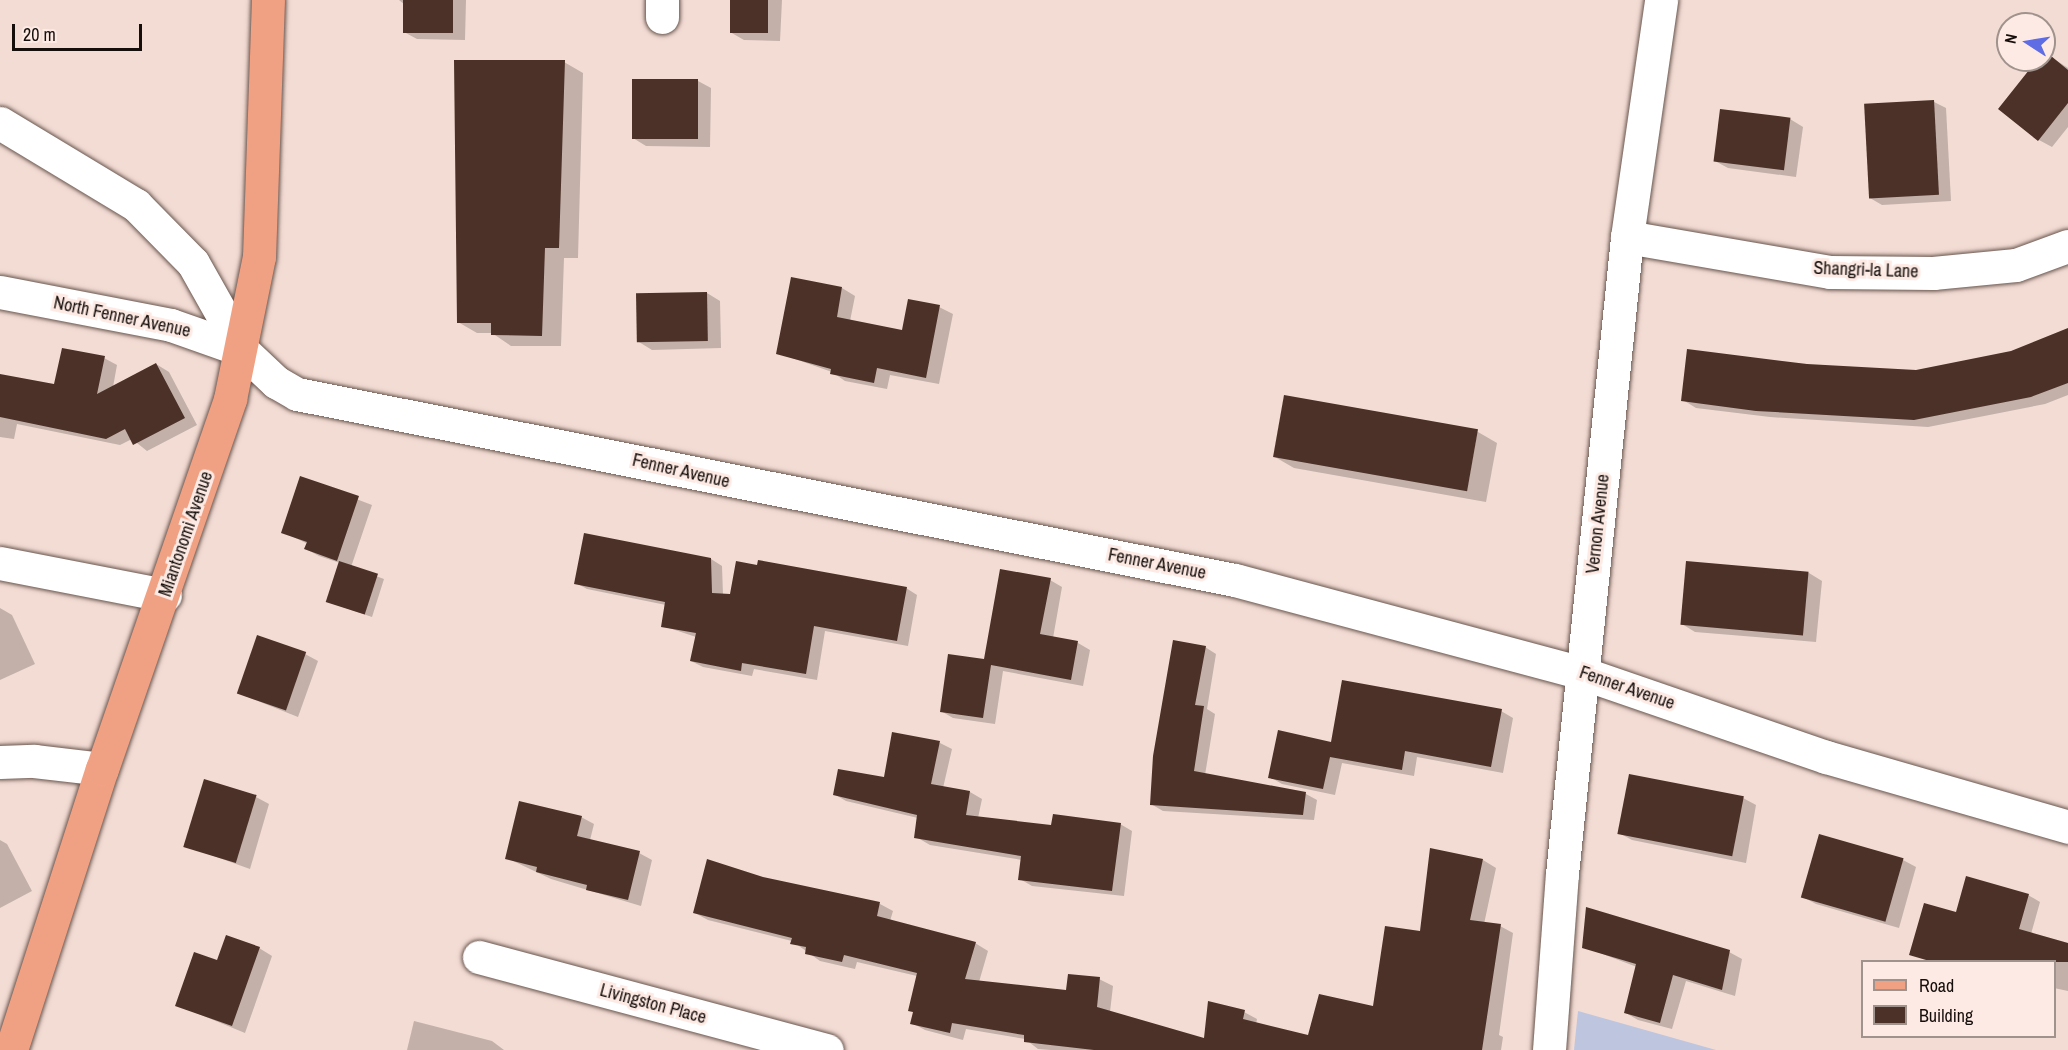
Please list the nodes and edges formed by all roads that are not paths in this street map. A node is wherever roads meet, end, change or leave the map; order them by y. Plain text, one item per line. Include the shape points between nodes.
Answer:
1 (268, 0) edge
2 (1661, 0) edge
3 (0, 123) edge
4 (1627, 237) junction
5 (2068, 246) edge
6 (0, 292) edge
7 (242, 350) junction
8 (0, 563) edge
9 (165, 595) junction
10 (1582, 673) junction
11 (0, 762) edge
12 (102, 769) junction
13 (2068, 827) edge
14 (480, 957) dead end
15 (11, 1050) edge
16 (827, 1050) edge
17 (1549, 1050) edge

1 - 7 main road, Miantonomi Avenue via 259,257
2 - 4 street, Vernon Avenue
3 - 7 street via 136,205 193,263
4 - 5 street, Shangri-la Lane via 1830,272 1932,273 2016,265
4 - 10 street, Vernon Avenue
6 - 7 street, North Fenner Avenue via 171,325
7 - 9 main road, Miantonomi Avenue via 217,444
7 - 10 street, Fenner Avenue via 276,382 321,401 542,439 729,482 1235,580
8 - 9 street
9 - 12 main road, Miantonomi Avenue
10 - 13 street, Fenner Avenue via 1826,757
10 - 17 street, Vernon Avenue
11 - 12 street via 34,761
12 - 15 main road, Miantonomi Avenue
14 - 16 street, Livingston Place

